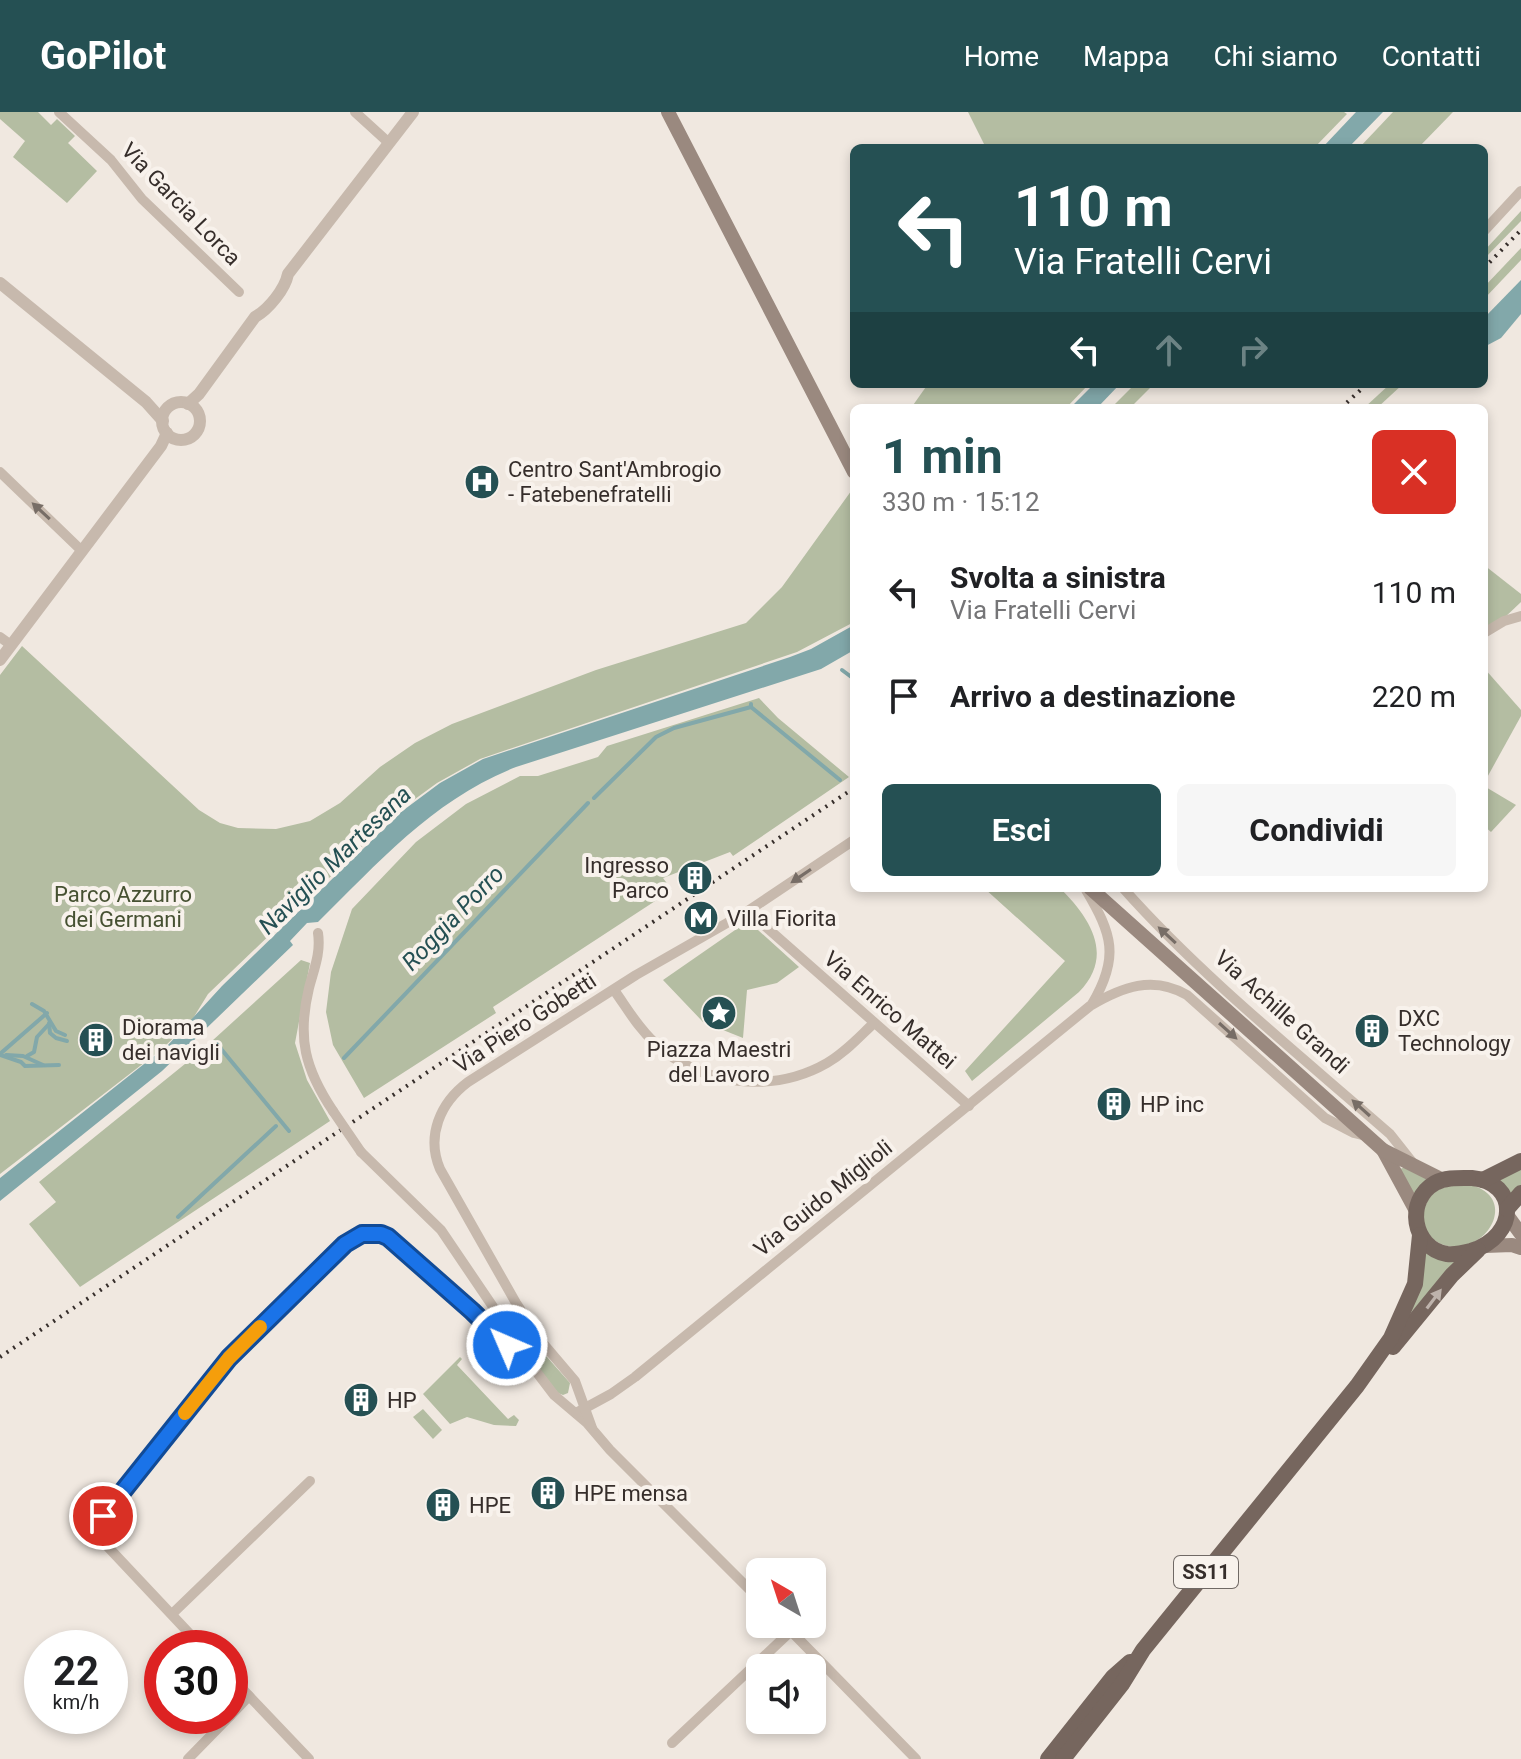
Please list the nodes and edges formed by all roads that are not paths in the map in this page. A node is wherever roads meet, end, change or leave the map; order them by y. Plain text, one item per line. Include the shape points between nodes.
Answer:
1 (59, 112) edge
2 (355, 112) edge
3 (668, 112) edge
4 (410, 113) edge
5 (389, 143) junction
6 (1521, 191) edge
7 (1488, 227) edge
8 (0, 283) edge
9 (239, 292) dead end
10 (146, 402) junction
11 (170, 406) junction
12 (193, 407) junction
13 (169, 431) junction
14 (850, 464) edge
15 (0, 472) edge
16 (82, 551) junction
17 (1521, 616) edge
18 (1488, 631) edge
19 (5, 641) edge
20 (0, 660) edge
21 (850, 843) edge
22 (1090, 892) edge
23 (1093, 892) edge
24 (1127, 892) edge
25 (748, 911) junction
26 (318, 933) dead end
27 (614, 990) junction
28 (1090, 1006) junction
29 (874, 1023) junction
30 (969, 1106) junction
31 (1368, 1136) junction
32 (1383, 1150) junction
33 (1521, 1161) edge
34 (1414, 1165) junction
35 (1443, 1180) junction
36 (1483, 1180) junction
37 (1521, 1193) edge
38 (1416, 1211) junction
39 (1507, 1212) junction
40 (1521, 1234) edge
41 (1420, 1235) junction
42 (1482, 1247) junction
43 (1521, 1248) edge
44 (516, 1303) junction
45 (541, 1341) junction
46 (525, 1346) junction
47 (576, 1384) junction
48 (1357, 1386) junction
49 (558, 1398) junction
50 (580, 1410) junction
51 (310, 1481) dead end
52 (746, 1586) edge
53 (172, 1614) junction
54 (187, 1630) edge
55 (777, 1638) edge
56 (799, 1638) edge
57 (1143, 1650) junction
58 (249, 1696) edge
59 (212, 1734) edge
60 (672, 1743) dead end
61 (188, 1759) edge
62 (309, 1759) edge
63 (916, 1759) edge
64 (1048, 1759) edge
65 (1063, 1759) edge

1 - 9 street, Via Garcia Lorca
2 - 5 street
3 - 14 main road
4 - 5 street
5 - 12 street
6 - 7 street
8 - 10 street
10 - 11 street
10 - 13 street
11 - 12 street via 179,402
11 - 13 street
12 - 13 street via 200,423 197,431 188,438
13 - 16 street
16 -> 15 street
16 - 19 street
17 - 18 street
19 - 20 street
21 -> 25 street
22 - 28 street via 1111,943 1107,973
23 - 31 main road
34 -> 24 street, Via Achille Grandi via 1390,1134 1204,969
25 - 27 street, Via Piero Gobetti
25 - 29 street, Via Enrico Mattei
26 - 46 street, bridge via 303,1036 310,1073 361,1152 441,1230
27 - 29 street, Via Piero Gobetti via 663,1050 693,1069 735,1081 775,1081 815,1069 846,1050
27 - 44 street, Via Piero Gobetti via 468,1082 452,1096 438,1122 435,1147 440,1169
28 - 30 street, Via Guido Miglioli
28 -> 31 street via 1142,984 1175,988 1325,1118
29 - 30 street, Via Enrico Mattei
30 - 50 street, Via Guido Miglioli via 635,1377
31 - 32 main road
32 - 34 main road
32 - 38 main road
33 - 36 main road
34 - 35 main road
35 - 36 main road
35 - 38 main road via 1425,1192
36 - 39 main road via 1499,1191
37 - 39 main road, SS11
38 - 41 main road, SS11
39 - 40 main road
39 - 42 main road, SS11 via 1501,1233
41 - 42 main road via 1446,1254
41 - 48 main road, SS11 via 1410,1297 1391,1338
42 - 43 main road
48 -> 42 main road, SS11
44 - 45 street, Via Piero Gobetti
44 - 46 street, Via Piero Gobetti
45 - 46 street
45 - 47 street, Via Piero Gobetti
46 - 49 street
46 - 53 street via 507,1345 391,1239 373,1233 345,1244 229,1358 103,1516 99,1527 108,1547
47 - 49 street via 571,1398
47 - 50 street, Via Piero Gobetti
48 - 57 main road, SS11
49 - 50 street
50 - 52 street via 610,1450
51 - 53 street
53 - 54 street
55 - 60 street
56 - 63 street
57 - 64 main road, SS11 via 1113,1677
57 - 65 main road, SS11
58 - 62 street
59 - 61 street

